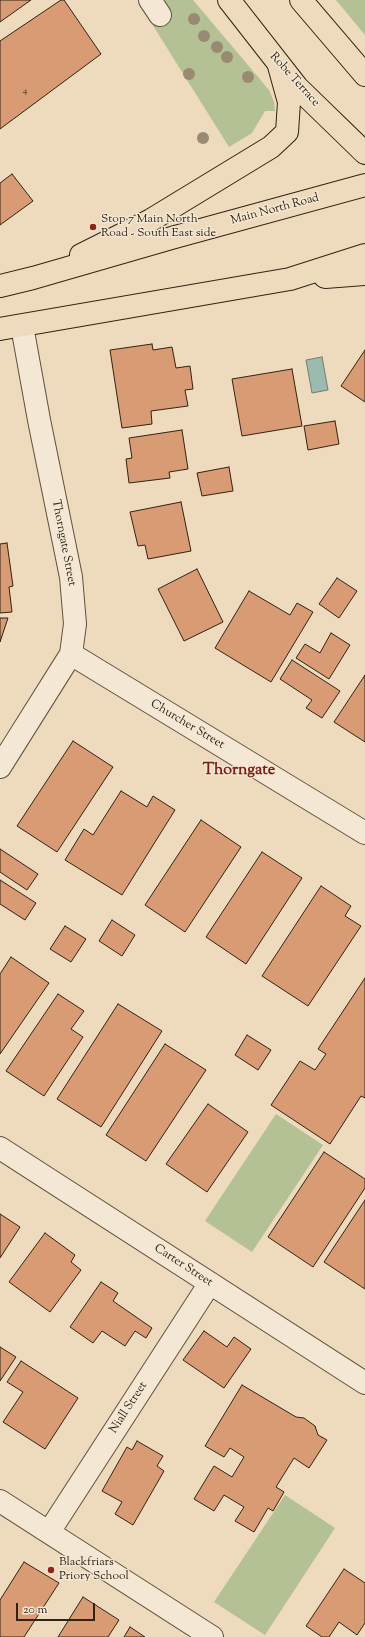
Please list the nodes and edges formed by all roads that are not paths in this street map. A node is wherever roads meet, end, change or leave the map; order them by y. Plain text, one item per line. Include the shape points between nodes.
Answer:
1 (229, 0) edge
2 (301, 0) edge
3 (279, 66) junction
4 (365, 74) edge
5 (365, 153) edge
6 (365, 186) edge
7 (365, 255) edge
8 (365, 274) edge
9 (33, 278) junction
10 (290, 279) junction
11 (0, 286) edge
12 (22, 326) junction
13 (0, 329) edge
14 (71, 654) junction
15 (0, 767) edge
16 (365, 833) edge
17 (0, 1148) edge
18 (210, 1284) junction
19 (365, 1384) edge
20 (0, 1501) edge
21 (49, 1532) junction
22 (212, 1637) edge

1 - 3 highway, Robe Terrace
2 - 4 highway
3 - 5 highway, Robe Terrace
3 - 9 highway via 289,102 287,132 271,147 151,220
6 - 9 highway, Main North Road
7 - 10 highway
8 - 10 highway
9 - 11 highway, Main North Road
10 - 12 highway
12 - 13 highway
12 - 14 street, Thorngate Street via 71,577 75,624
14 - 15 street, Thorngate Street
14 - 16 street, Churcher Street
17 - 18 street, Carter Street
18 - 19 street, Carter Street
18 - 21 street, Niall Street
20 - 21 street
21 - 22 street

